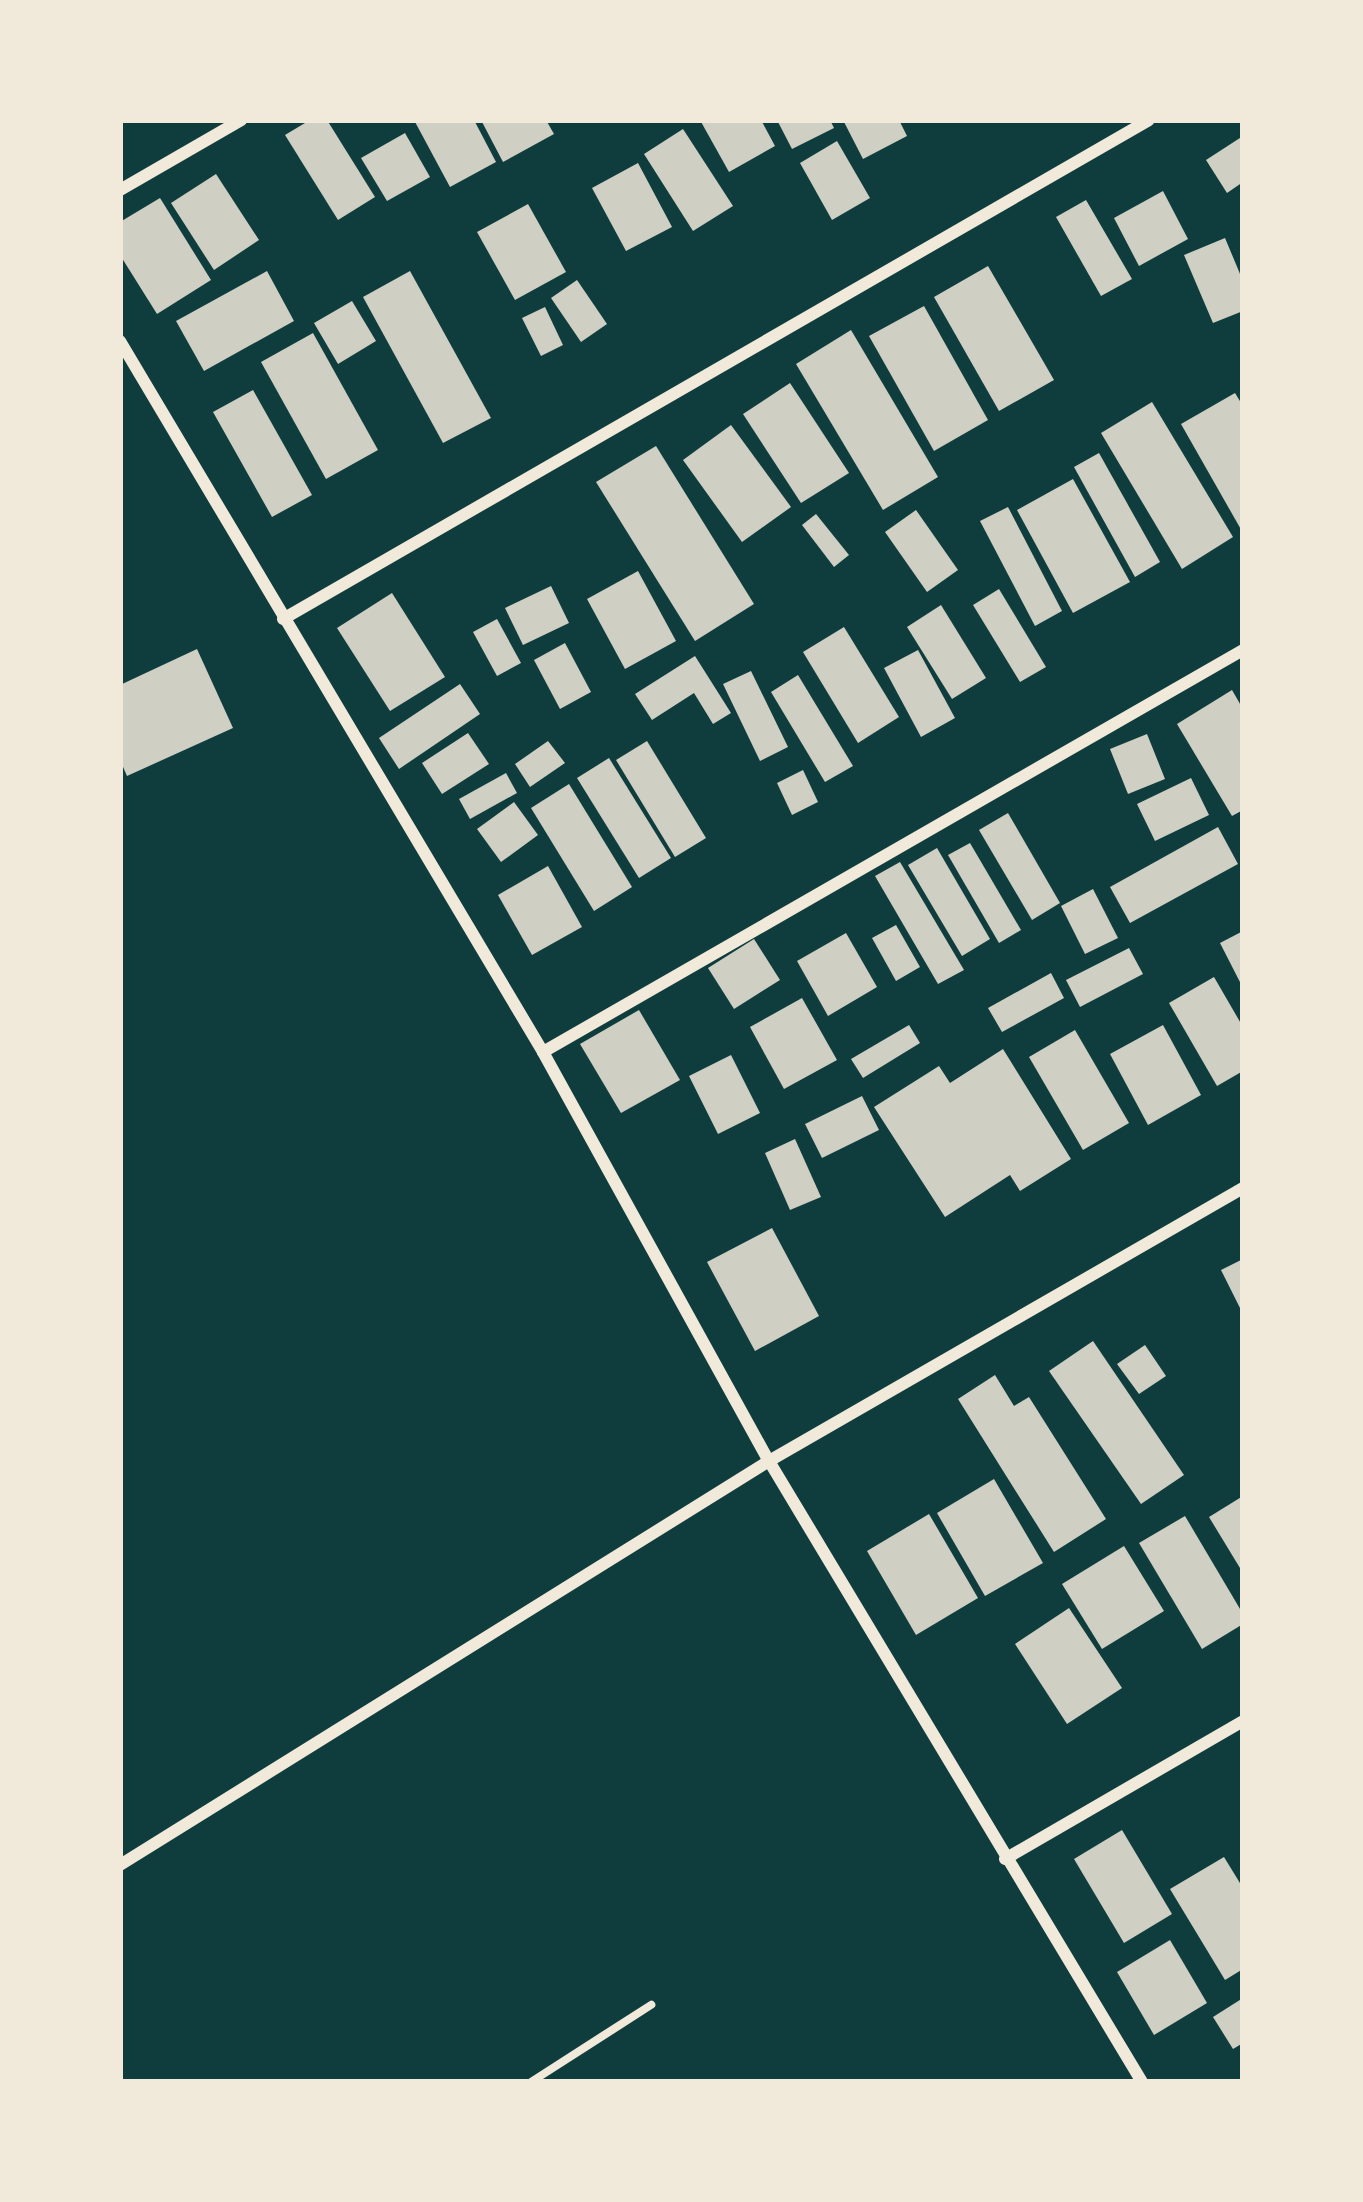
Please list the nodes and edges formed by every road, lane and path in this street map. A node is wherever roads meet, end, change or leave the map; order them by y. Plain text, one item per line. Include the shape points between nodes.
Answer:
1 (241, 120) edge
2 (1149, 120) edge
3 (120, 190) edge
4 (120, 341) edge
5 (284, 620) junction
6 (1243, 650) edge
7 (543, 1052) junction
8 (1243, 1188) edge
9 (769, 1461) junction
10 (1243, 1721) edge
11 (1005, 1859) junction
12 (120, 1865) edge
13 (651, 2006) dead end
14 (530, 2082) edge
15 (1142, 2082) edge

1 - 3 street
2 - 5 street
4 - 5 street
5 - 7 street
6 - 7 street
7 - 9 street
8 - 9 street
9 - 11 street
9 - 12 street
10 - 11 street
11 - 15 street
13 - 14 path

